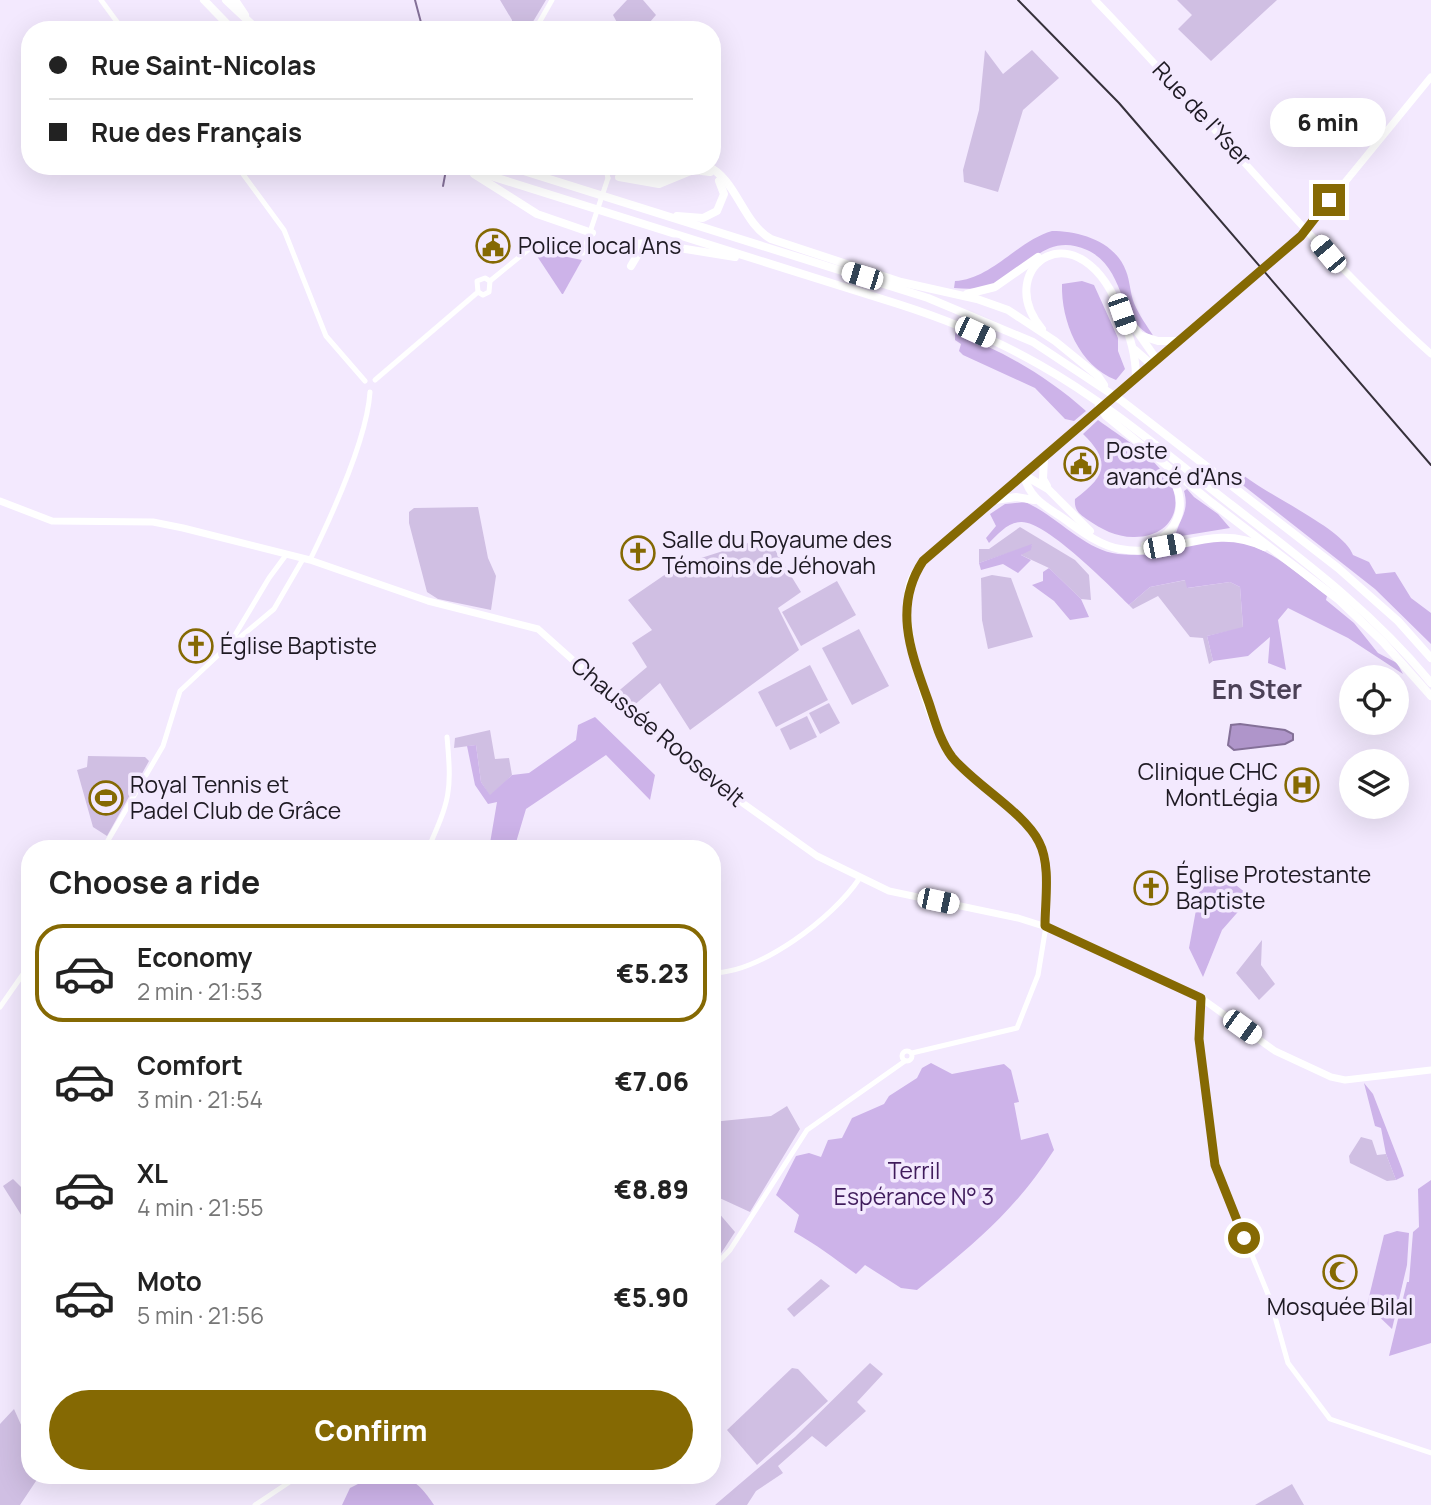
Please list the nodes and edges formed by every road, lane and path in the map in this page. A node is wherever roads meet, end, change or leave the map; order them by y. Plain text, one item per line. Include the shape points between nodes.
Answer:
1 (101, 0) edge
2 (205, 0) edge
3 (226, 0) edge
4 (235, 0) edge
5 (552, 0) edge
6 (1095, 0) edge
7 (116, 21) edge
8 (225, 21) edge
9 (248, 21) edge
10 (249, 21) edge
11 (540, 21) edge
12 (1431, 77) edge
13 (244, 175) edge
14 (473, 175) edge
15 (485, 175) edge
16 (536, 175) edge
17 (612, 175) edge
18 (633, 175) edge
19 (636, 175) edge
20 (663, 175) edge
21 (685, 175) edge
22 (711, 175) edge
23 (720, 175) edge
24 (608, 177) joint
25 (667, 216) junction
26 (1306, 230) junction
27 (593, 233) junction
28 (621, 245) dead end
29 (655, 245) junction
30 (792, 255) junction
31 (752, 259) junction
32 (830, 259) junction
33 (631, 266) dead end
34 (490, 281) junction
35 (901, 285) junction
36 (478, 292) junction
37 (960, 295) junction
38 (1139, 335) junction
39 (1055, 341) junction
40 (1179, 341) junction
41 (1135, 350) junction
42 (1431, 354) edge
43 (1155, 362) junction
44 (1136, 378) junction
45 (375, 380) junction
46 (365, 381) junction
47 (1108, 391) junction
48 (370, 392) junction
49 (1107, 411) junction
50 (1151, 454) junction
51 (1044, 458) junction
52 (1024, 475) junction
53 (1048, 488) junction
54 (0, 500) edge
55 (995, 500) junction
56 (1040, 503) junction
57 (286, 555) junction
58 (307, 560) junction
59 (1296, 567) junction
60 (229, 645) junction
61 (1431, 658) edge
62 (1427, 685) edge
63 (1431, 698) edge
64 (447, 737) dead end
65 (108, 840) edge
66 (432, 840) edge
67 (859, 879) junction
68 (1045, 926) junction
69 (721, 972) edge
70 (21, 977) edge
71 (1201, 998) junction
72 (0, 1007) edge
73 (1431, 1070) edge
74 (721, 1260) edge
75 (1431, 1453) edge
76 (286, 1484) edge
77 (255, 1505) edge

1 - 7 street
2 - 8 highway
3 - 9 highway
4 - 10 highway
5 - 11 street
6 - 26 main road, Rue de l'Yser
12 - 26 main road
13 - 46 street via 284,230 326,336
14 - 27 highway via 537,214
15 - 31 highway
16 - 25 highway
17 - 24 street
18 - 21 highway via 659,184
19 - 20 highway via 650,179
22 - 25 highway via 720,182 723,199 712,215
23 - 32 highway via 750,222 764,235
24 - 27 street
25 - 30 highway
26 - 40 main road
26 - 42 main road, Rue de l'Yser
27 - 34 street via 583,253 534,245
28 - 29 highway
29 - 31 highway
29 - 33 highway via 641,249
30 - 32 highway
30 - 35 highway
31 - 49 highway via 957,324 1041,366
32 - 35 highway
34 - 36 street via 489,292
34 - 36 street via 477,281
35 - 37 highway
35 - 47 highway via 1033,342
36 - 45 street
37 - 38 highway via 995,287 1046,252 1068,248 1106,270
37 - 39 highway via 1007,310
38 - 40 highway
38 - 43 highway
39 - 41 highway via 1032,316 1026,302 1027,282 1049,256 1069,253 1090,262 1110,285
39 - 47 highway via 1098,376
40 - 43 main road
41 - 43 highway
41 - 44 highway
43 - 44 main road
44 - 49 main road
45 - 46 street
45 - 48 street via 376,389
46 - 48 street
47 - 61 highway via 1355,582
48 - 58 street via 363,430 331,516
49 - 50 highway
49 - 51 main road
49 - 62 highway via 1331,582 1380,626
50 - 53 highway via 1174,479 1181,499 1175,525 1153,542 1128,546 1100,537
50 - 59 highway
51 - 52 main road
51 - 53 highway via 1043,479
52 - 53 highway
52 - 55 main road
52 - 56 highway via 1027,489
54 - 57 main road, Chaussée Roosevelt via 41,519 153,522
55 - 56 highway via 1023,497
55 - 68 main road via 923,561 911,579 906,618 910,647 952,757 1026,822 1041,845
56 - 59 highway via 1116,548 1142,550 1230,536 1256,543
57 - 58 main road, Chaussée Roosevelt
57 - 60 street
58 - 60 street via 274,609
58 - 67 main road, Chaussée Roosevelt via 418,598 543,631 695,769 809,851
59 - 62 highway via 1376,634
60 - 65 street via 180,691 159,754
62 - 63 highway
64 - 66 street via 449,800
67 - 68 main road, Chaussée Roosevelt via 889,891
67 - 69 street via 817,922 762,960
68 - 71 main road, Chaussée Roosevelt
68 - 74 street via 1038,975 1019,1026 904,1053 905,1061 807,1130
70 - 72 street
71 - 73 main road, Chaussée Roosevelt via 1275,1051 1331,1077 1356,1079
71 - 75 street via 1199,1039 1215,1165 1270,1299 1288,1363 1327,1416
76 - 77 street

